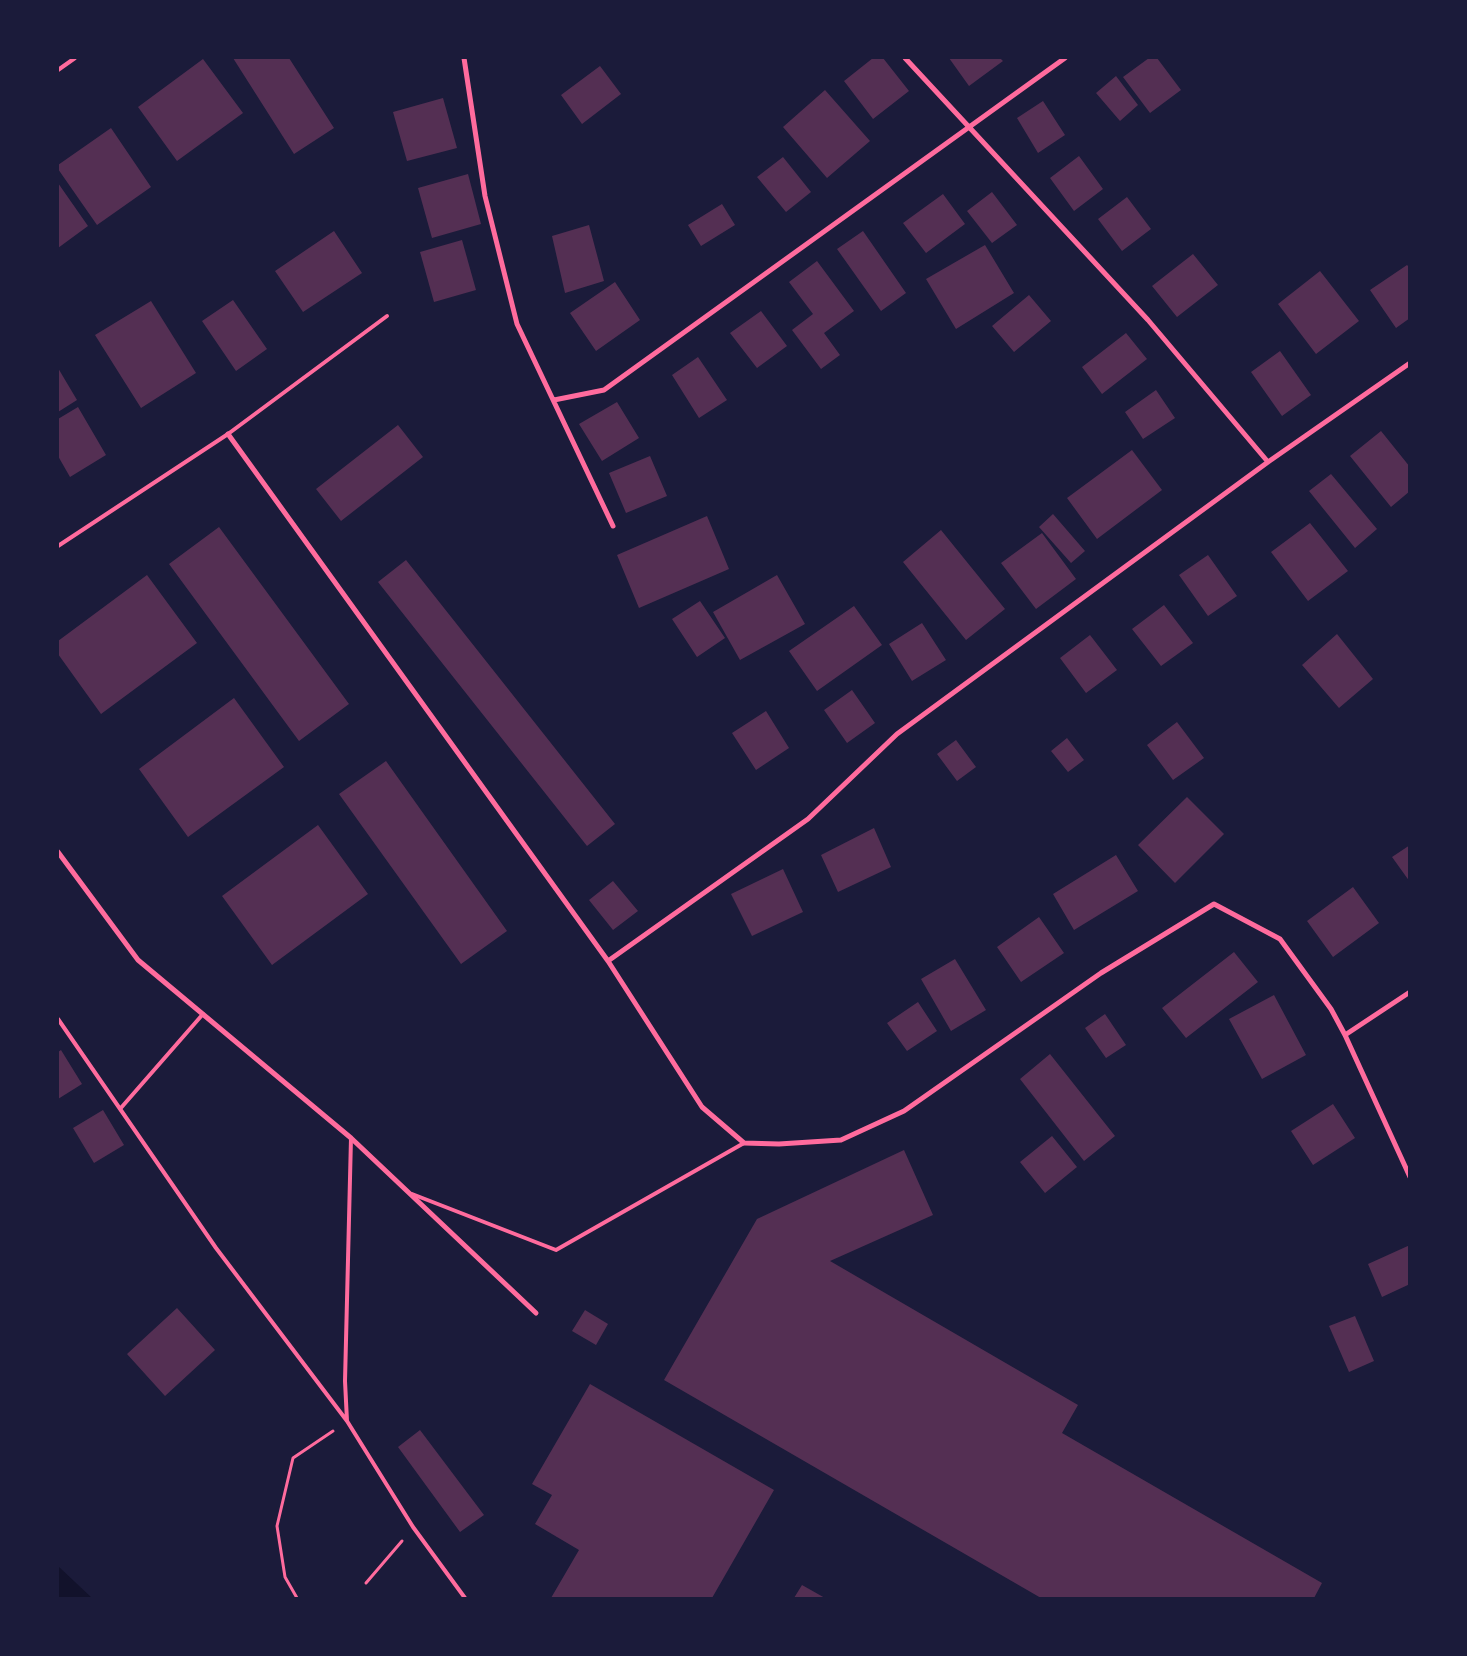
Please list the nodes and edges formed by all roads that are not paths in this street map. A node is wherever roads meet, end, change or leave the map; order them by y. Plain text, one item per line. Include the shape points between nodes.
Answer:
1 (75, 58) edge
2 (464, 58) edge
3 (906, 58) edge
4 (1065, 58) edge
5 (58, 70) edge
6 (970, 126) junction
7 (387, 316) dead end
8 (1410, 363) edge
9 (554, 400) junction
10 (228, 434) junction
11 (1268, 462) junction
12 (613, 526) dead end
13 (58, 546) edge
14 (58, 852) edge
15 (608, 961) junction
16 (1410, 992) edge
17 (203, 1014) junction
18 (58, 1019) edge
19 (1344, 1035) junction
20 (120, 1109) junction
21 (351, 1138) junction
22 (744, 1143) junction
23 (1410, 1177) edge
24 (409, 1193) junction
25 (536, 1313) dead end
26 (347, 1421) junction
27 (465, 1598) edge

1 - 5 lane
2 - 9 street via 485,196 517,324
3 - 6 street
4 - 6 street
6 - 9 street via 604,390
6 - 11 street via 1148,320
7 - 10 lane
8 - 11 street
9 - 12 street
10 - 13 lane
10 - 15 street
11 - 15 street via 897,734 808,819
14 - 17 street via 138,960
15 - 22 street via 702,1107
16 - 19 street
17 - 20 lane
17 - 21 street
18 - 20 lane
19 - 22 street via 1331,1009 1280,939 1214,904 1100,973 904,1111 842,1140
19 - 23 street
20 - 26 lane via 216,1248
21 - 24 street
21 - 26 lane via 345,1381
22 - 24 lane via 556,1250
24 - 25 street
26 - 27 lane via 413,1527

